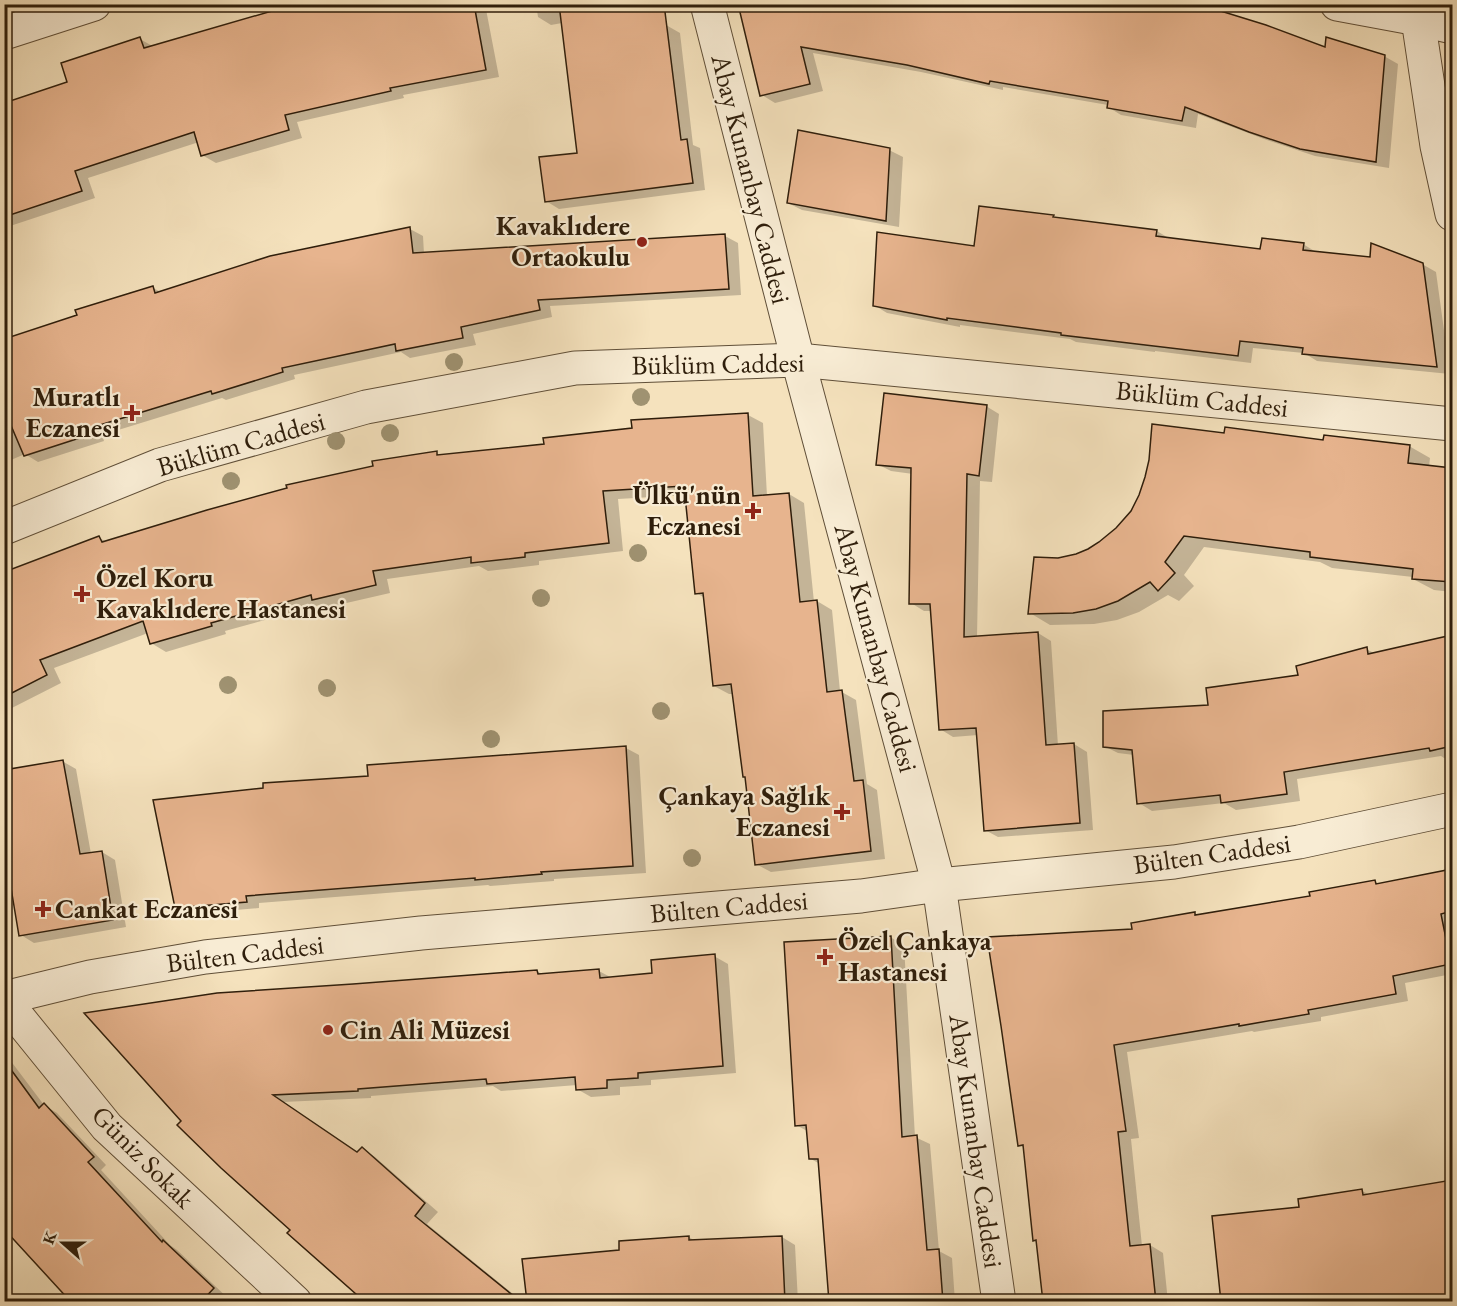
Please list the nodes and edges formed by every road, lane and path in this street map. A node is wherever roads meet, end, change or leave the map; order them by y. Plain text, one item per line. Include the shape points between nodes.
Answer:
1 (94, 4) edge
2 (707, 4) edge
3 (1337, 4) edge
4 (1418, 12) edge
5 (1452, 27) edge
6 (4, 33) edge
7 (1452, 213) edge
8 (798, 360) junction
9 (1452, 424) edge
10 (4, 528) edge
11 (1452, 809) edge
12 (939, 885) junction
13 (4, 999) edge
14 (295, 1302) edge
15 (999, 1302) edge

1 - 6 street
2 - 8 street, Abay Kunanbay Caddesi
3 - 4 street
4 - 5 street
4 - 7 street via 1437,146
8 - 9 street, Büklüm Caddesi
8 - 10 street, Büklüm Caddesi via 575,368 366,407 160,465
8 - 12 street, Abay Kunanbay Caddesi
11 - 12 street, Bülten Caddesi via 1299,842 1185,860
12 - 13 street, Bülten Caddesi via 861,896 421,933 205,957 90,977
12 - 15 street, Abay Kunanbay Caddesi
13 - 14 street, Güniz Sokak via 106,1126

